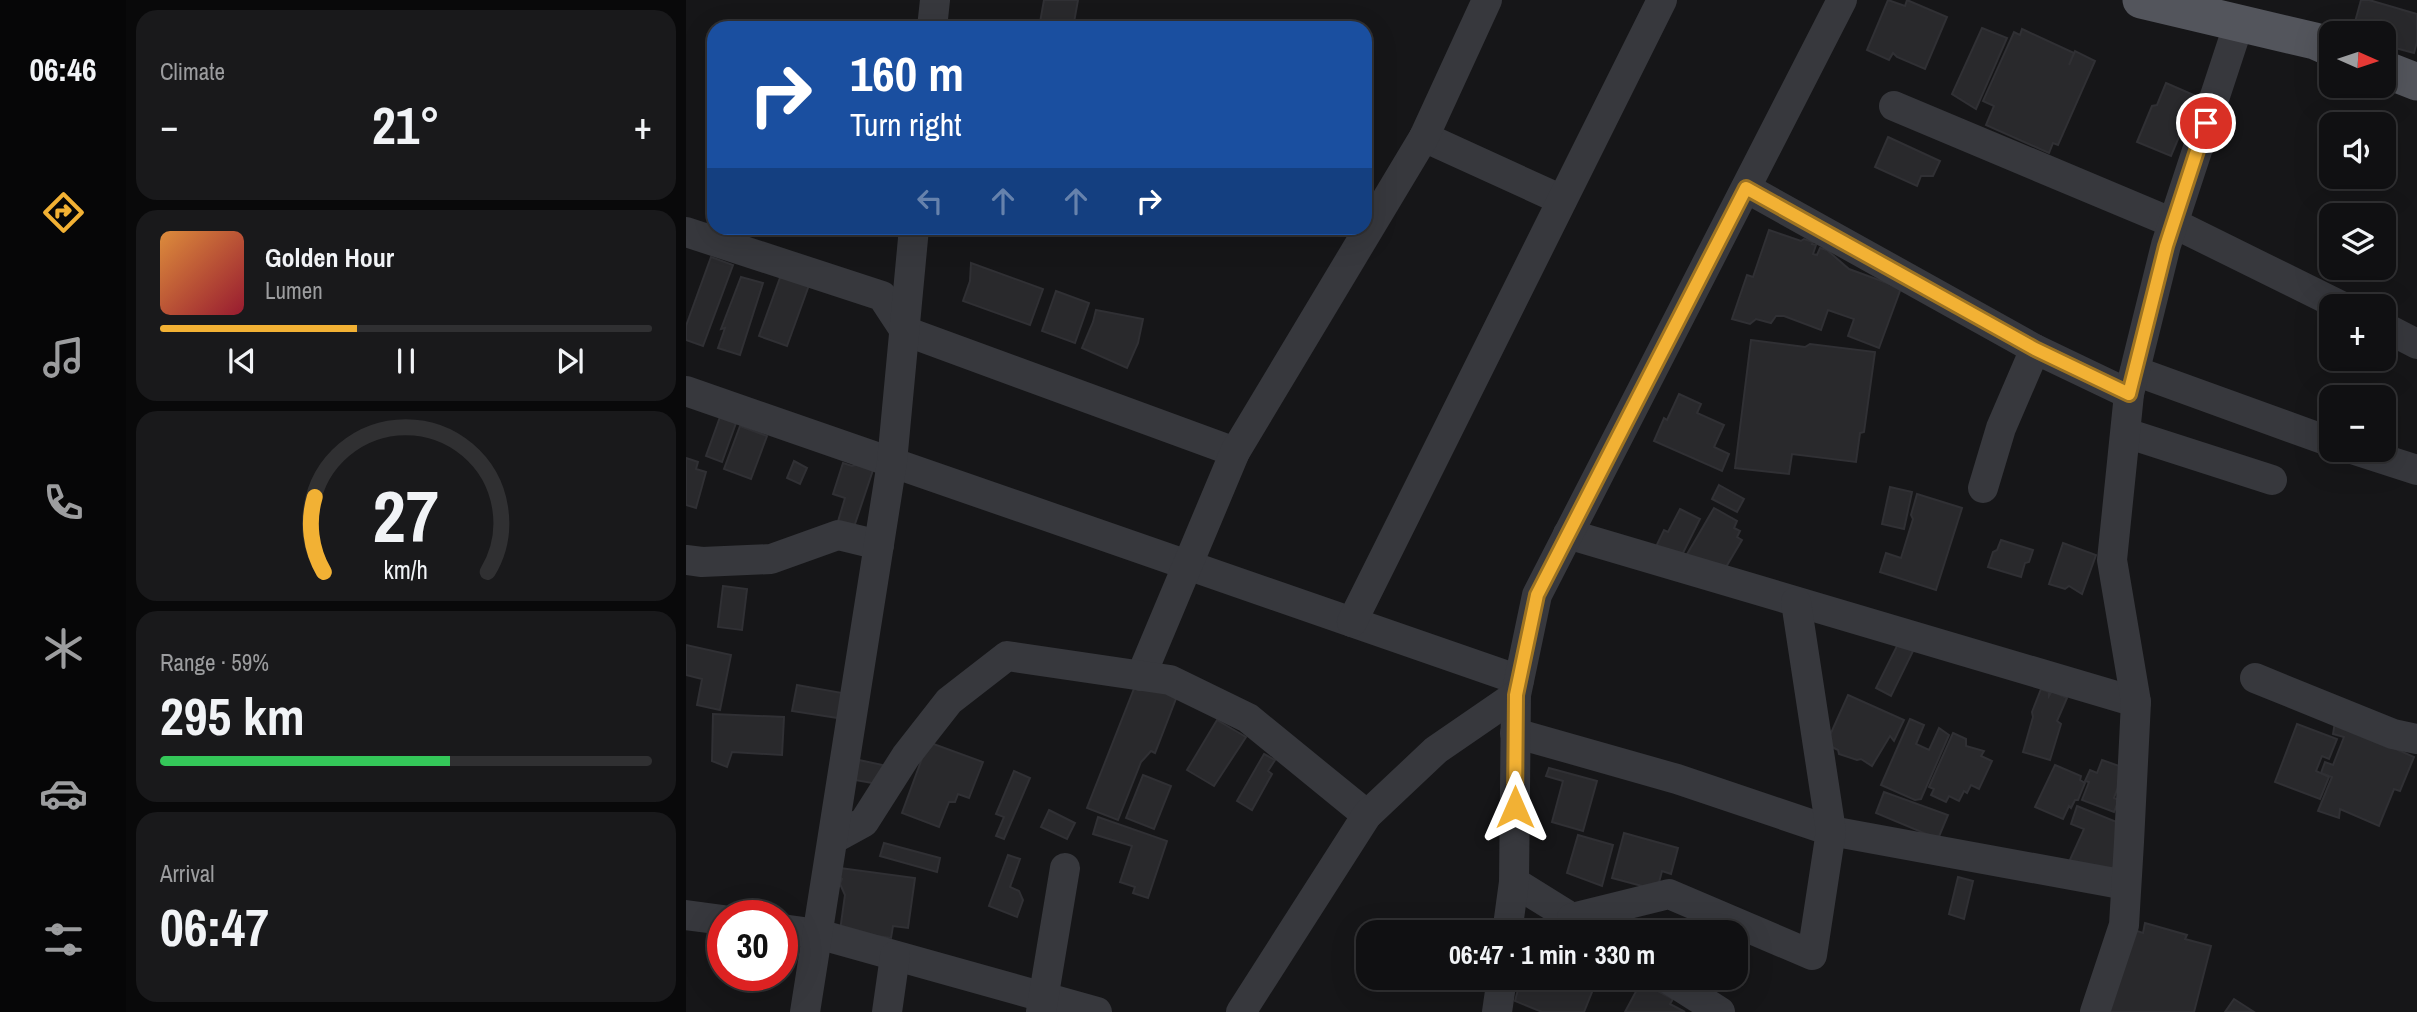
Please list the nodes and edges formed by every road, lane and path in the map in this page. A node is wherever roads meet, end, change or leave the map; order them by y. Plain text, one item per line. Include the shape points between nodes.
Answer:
1 (935, 0) edge
2 (1487, 0) edge
3 (1662, 0) edge
4 (1842, 0) edge
5 (2141, 0) edge
6 (933, 21) edge
7 (2239, 23) junction
8 (2319, 43) edge
9 (2396, 74) edge
10 (2417, 82) edge
11 (1894, 106) dead end
12 (1424, 137) junction
13 (1746, 188) junction
14 (1562, 200) junction
15 (2172, 223) junction
16 (1372, 224) edge
17 (686, 232) edge
18 (913, 235) edge
19 (1365, 235) edge
20 (2319, 295) edge
21 (905, 331) junction
22 (2396, 333) edge
23 (2417, 344) edge
24 (2035, 349) junction
25 (2132, 382) junction
26 (686, 391) edge
27 (2126, 433) junction
28 (2319, 438) edge
29 (1235, 452) junction
30 (892, 462) junction
31 (2392, 462) edge
32 (2417, 470) edge
33 (2272, 480) dead end
34 (1983, 488) dead end
35 (1568, 534) junction
36 (879, 545) junction
37 (686, 560) edge
38 (1188, 564) junction
39 (1796, 602) junction
40 (1352, 622) junction
41 (1141, 676) junction
42 (2255, 678) dead end
43 (1517, 687) junction
44 (2136, 702) junction
45 (1515, 733) junction
46 (2417, 740) edge
47 (1367, 815) junction
48 (1831, 831) junction
49 (833, 839) junction
50 (1065, 868) dead end
51 (1514, 881) junction
52 (2126, 885) junction
53 (686, 915) edge
54 (707, 918) edge
55 (1509, 920) edge
56 (1575, 920) edge
57 (1597, 920) edge
58 (1730, 920) edge
59 (1748, 928) edge
60 (798, 931) edge
61 (818, 934) junction
62 (895, 956) junction
63 (1501, 990) edge
64 (1686, 990) edge
65 (1042, 1005) edge
66 (1500, 1011) edge
67 (805, 1012) edge
68 (887, 1012) edge
69 (1097, 1012) edge
70 (1241, 1012) edge
71 (1720, 1012) edge
72 (2095, 1012) edge

1 - 6 street
2 - 12 street
3 - 14 street
4 - 13 street
5 - 7 main road
7 - 8 main road
7 - 15 street
9 - 10 main road
11 - 15 street
12 - 14 street
12 - 16 street
13 - 24 street
13 - 35 street
14 - 40 street
15 - 20 street
15 - 25 street
17 - 21 street via 882,296
18 - 21 street
19 - 29 street
21 - 29 street
21 - 30 street
22 - 23 street
24 - 25 street
24 - 34 street via 2001,428
25 - 27 street
25 - 28 street
26 - 30 street
27 - 33 street
27 - 44 street via 2112,560
29 - 38 street
30 - 36 street
30 - 38 street
31 - 32 street
35 - 39 street
35 - 43 street via 1537,595
36 - 37 street via 838,535 771,559
36 - 49 street
38 - 40 street
38 - 41 street
39 - 44 street
39 - 48 street
40 - 43 street
41 - 47 street via 1170,680 1248,718
41 - 49 street via 1007,656 949,701 906,756 864,822
42 - 46 street
43 - 45 street
43 - 47 street via 1436,750
44 - 52 street
45 - 48 street via 1677,779
45 - 51 street
47 - 70 street
48 - 52 street
48 - 59 street via 1812,955
49 - 61 street
50 - 65 street
51 - 55 street
51 - 56 street
52 - 72 street via 2124,925
53 - 54 street
57 - 58 street via 1669,894
60 - 61 street
61 - 62 street
61 - 67 street
62 - 65 street
62 - 68 street
63 - 66 street
64 - 71 street
65 - 69 street

